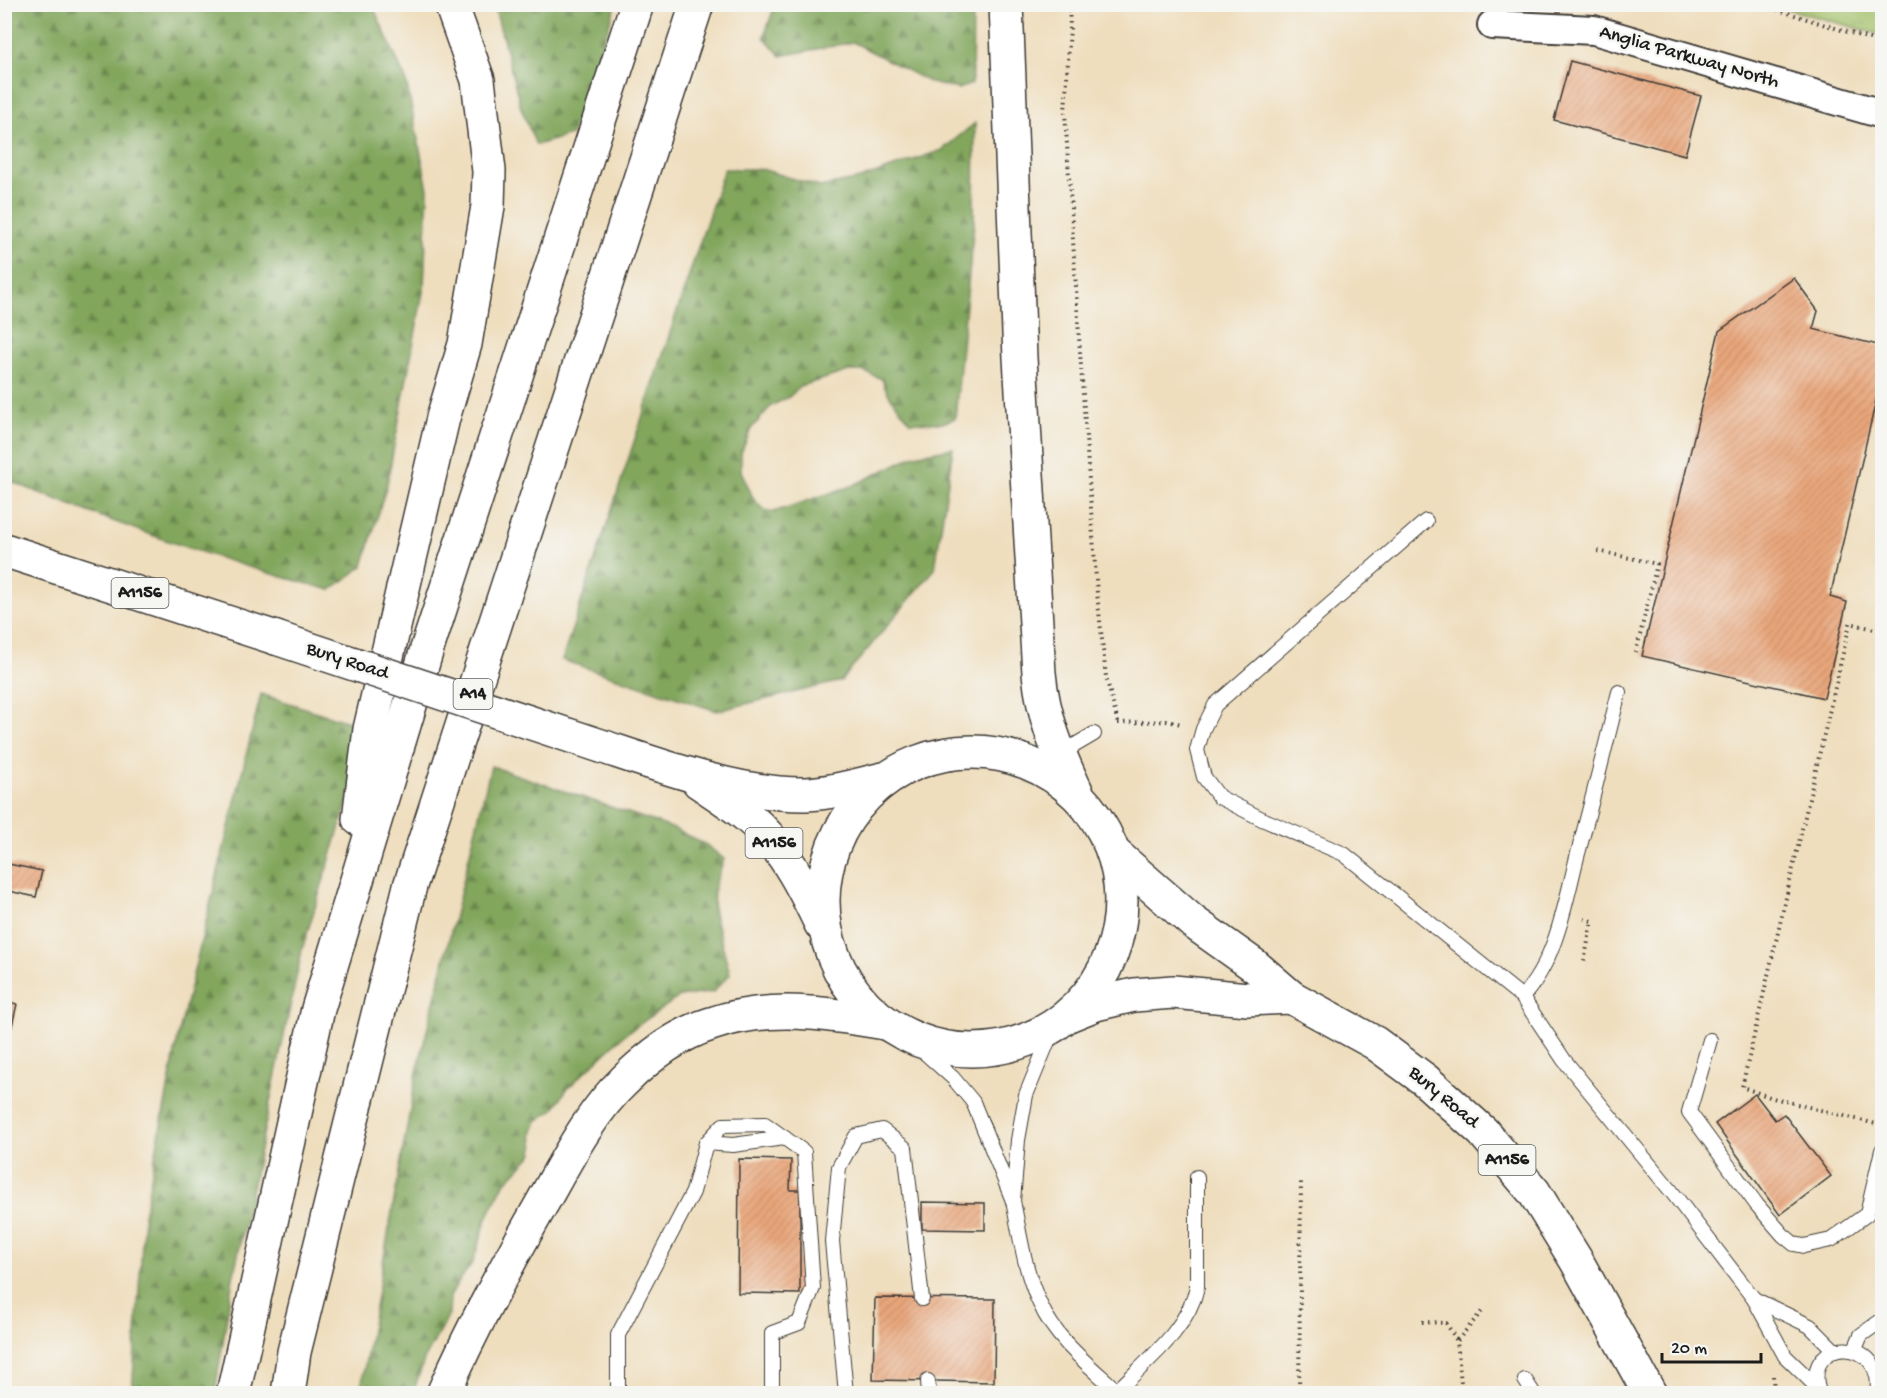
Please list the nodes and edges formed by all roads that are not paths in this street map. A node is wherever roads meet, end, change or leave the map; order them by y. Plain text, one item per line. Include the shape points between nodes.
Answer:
1 (451, 4) edge
2 (637, 4) edge
3 (697, 4) edge
4 (1006, 4) edge
5 (1492, 25) dead end
6 (1882, 114) edge
7 (1426, 521) dead end
8 (4, 550) edge
9 (1619, 692) dead end
10 (1094, 734) dead end
11 (1051, 761) junction
12 (690, 775) junction
13 (887, 778) junction
14 (1115, 854) junction
15 (348, 907) junction
16 (827, 937) junction
17 (1291, 997) junction
18 (1522, 997) junction
19 (1061, 1020) junction
20 (894, 1028) junction
21 (1710, 1040) dead end
22 (785, 1138) junction
23 (706, 1143) junction
24 (1882, 1150) edge
25 (1197, 1177) dead end
26 (1013, 1201) junction
27 (922, 1299) dead end
28 (1754, 1299) junction
29 (1882, 1320) edge
30 (1855, 1349) junction
31 (1835, 1351) junction
32 (1880, 1369) edge
33 (1525, 1380) dead end
34 (1818, 1390) edge
35 (1118, 1393) edge
36 (233, 1394) edge
37 (288, 1394) edge
38 (442, 1394) edge
39 (618, 1394) edge
40 (772, 1394) edge
41 (846, 1394) edge
42 (1534, 1394) edge
43 (1650, 1394) edge
44 (1877, 1394) edge

1 - 15 main road via 478,80 489,171 488,206 465,344 443,418 370,729
2 - 15 main road
3 - 37 main road, A14 via 410,886 294,1352
4 - 11 main road via 1034,616
5 - 6 street, Anglia Parkway North via 1594,30
7 - 18 lane via 1215,705 1197,750 1204,777 1219,797 1344,854
8 - 12 main road, Bury Road / A1156, bridge
9 - 18 lane via 1549,955
10 - 11 lane
11 - 13 main road via 963,751 923,759
11 - 14 main road via 1098,819
12 - 13 main road, Bury Road / A1156 via 804,794
12 - 16 main road, Bury Road / A1156 via 750,818 773,842 806,892
13 - 16 main road via 860,802 839,831 826,866 822,902
14 - 17 main road, Bury Road / A1156 via 1193,922
14 - 19 main road via 1122,894 1118,934 1104,972 1080,1005
15 - 36 main road via 318,1009
16 - 20 main road via 848,986
17 - 19 main road via 1248,999 1173,992 1134,995 1096,1004
17 - 43 main road, Bury Road / A1156 via 1375,1043 1484,1132 1534,1192
18 - 28 lane via 1564,1060
19 - 20 main road via 1025,1040 987,1050 945,1048
19 - 26 lane via 1026,1095
20 - 26 lane via 953,1078 973,1102
20 - 38 main road via 833,1014 774,1011 710,1024 681,1037 647,1061 623,1081 597,1112 563,1167 471,1329
21 - 24 lane via 1689,1112 1757,1205 1794,1244 1804,1246 1832,1240 1867,1214
22 - 23 lane via 733,1145
22 - 23 lane via 765,1124 723,1125
22 - 40 lane via 804,1152 813,1288 799,1323 772,1333
23 - 39 lane via 693,1192 618,1335
25 - 35 lane via 1194,1300 1175,1331
26 - 35 lane via 1032,1283 1047,1317 1062,1339
27 - 41 lane via 905,1148 882,1130 856,1136 839,1167 832,1241
28 - 31 lane via 1809,1326
28 - 34 lane via 1785,1356
29 - 30 lane via 1861,1335
30 - 31 lane
30 - 32 lane via 1864,1352
31 - 34 lane via 1820,1365
32 - 44 lane
33 - 42 lane

